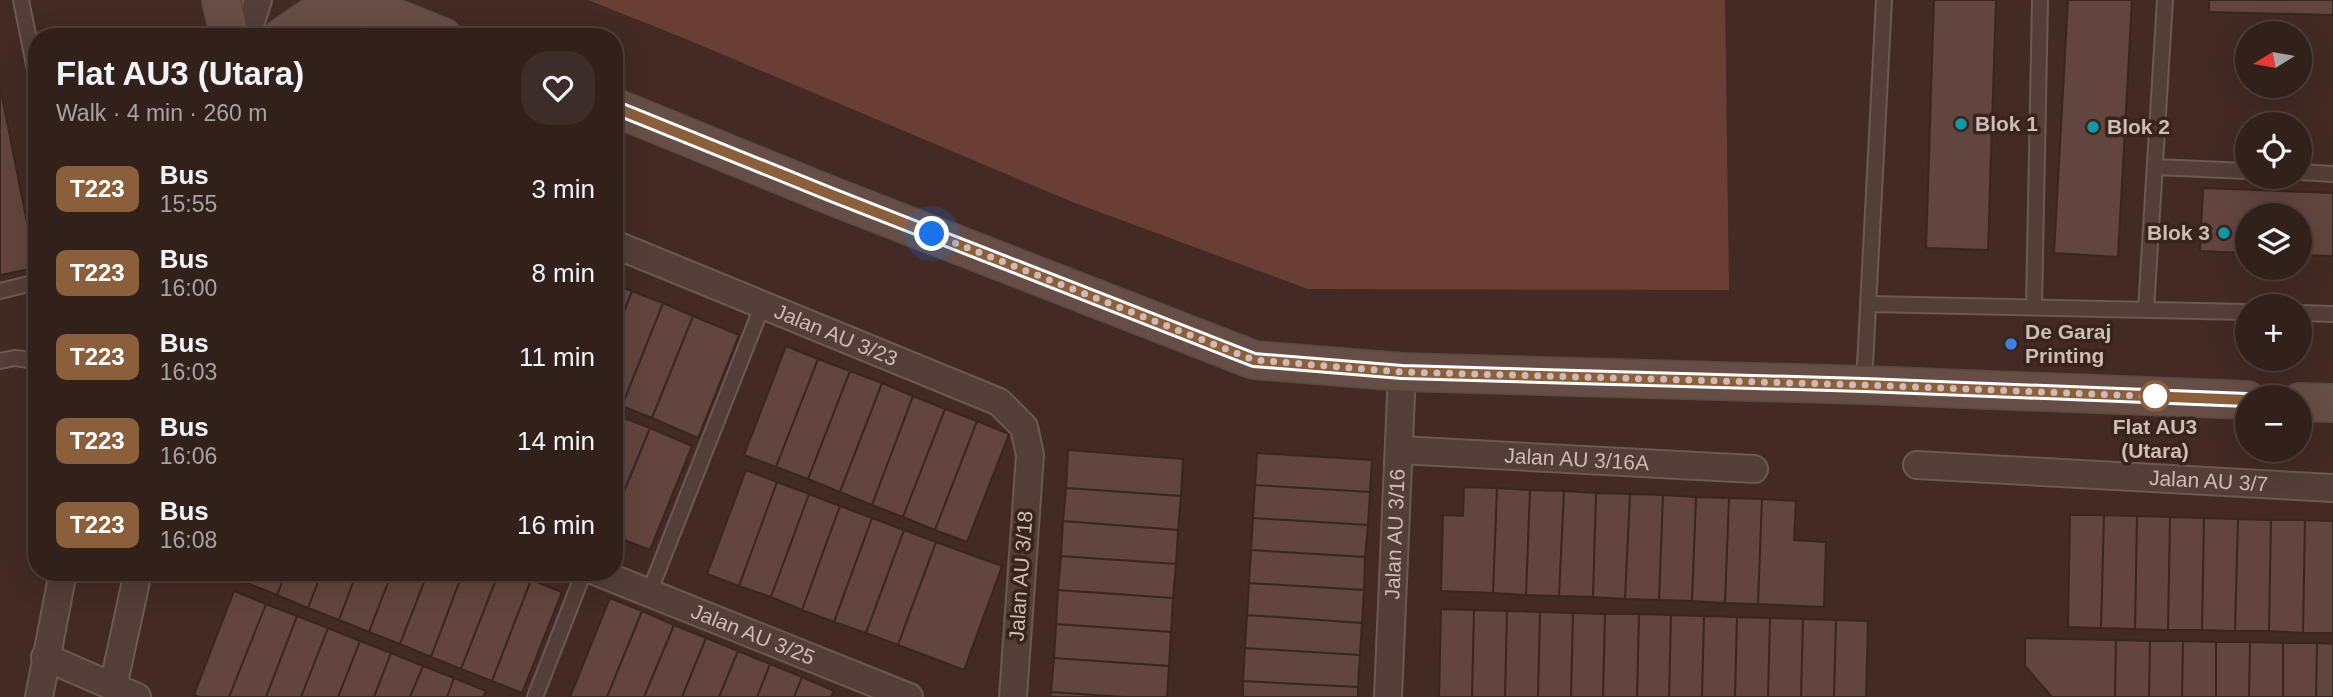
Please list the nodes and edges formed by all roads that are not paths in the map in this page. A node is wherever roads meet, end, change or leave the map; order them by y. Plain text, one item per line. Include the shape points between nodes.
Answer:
1 (21, 0) edge
2 (221, 0) edge
3 (258, 0) edge
4 (1884, 0) edge
5 (2040, 0) edge
6 (2165, 0) edge
7 (360, 3) edge
8 (228, 28) edge
9 (249, 28) edge
10 (295, 28) edge
11 (421, 28) edge
12 (28, 35) edge
13 (623, 111) edge
14 (2155, 167) junction
15 (2235, 170) edge
16 (2312, 173) edge
17 (2333, 174) edge
18 (623, 248) edge
19 (28, 284) edge
20 (0, 291) edge
21 (763, 304) junction
22 (1869, 304) junction
23 (2034, 307) junction
24 (2146, 310) junction
25 (2235, 312) edge
26 (2312, 313) edge
27 (2333, 314) edge
28 (28, 360) edge
29 (0, 361) edge
30 (1402, 372) junction
31 (1864, 385) junction
32 (2235, 400) edge
33 (2312, 402) edge
34 (2333, 403) edge
35 (1400, 450) junction
36 (1030, 455) joint
37 (1917, 465) dead end
38 (1754, 469) dead end
39 (2333, 488) edge
40 (61, 581) edge
41 (137, 581) edge
42 (580, 581) edge
43 (619, 581) edge
44 (649, 593) junction
45 (45, 657) junction
46 (864, 688) edge
47 (125, 692) edge
48 (39, 697) edge
49 (535, 697) edge
50 (909, 697) edge
51 (1013, 697) edge
52 (1388, 697) edge

1 - 12 lane
2 - 8 main road
3 - 9 street
4 - 22 lane
5 - 23 lane
6 - 14 lane
7 - 10 main road via 316,14
7 - 11 main road
13 - 30 main road via 1254,360
14 - 15 lane
14 - 24 lane
16 - 17 lane
18 - 21 street, Jalan AU 3/23
19 - 20 lane
21 - 36 street, Jalan AU 3/23 via 999,402 1024,427
21 - 44 lane
22 - 23 lane
22 - 31 lane
23 - 24 lane
24 - 25 lane
26 - 27 lane
28 - 29 lane
30 - 31 main road
30 - 35 street, Jalan AU 3/16
31 - 32 main road
33 - 34 main road
35 - 38 street, Jalan AU 3/16A
35 - 52 street, Jalan AU 3/16
36 - 51 street, Jalan AU 3/18
37 - 39 street, Jalan AU 3/7
40 - 45 street
41 - 47 street
42 - 49 lane
43 - 44 street, Jalan AU 3/25
44 - 46 street, Jalan AU 3/25
45 - 47 street
45 - 48 street
46 - 50 street, Jalan AU 3/25

